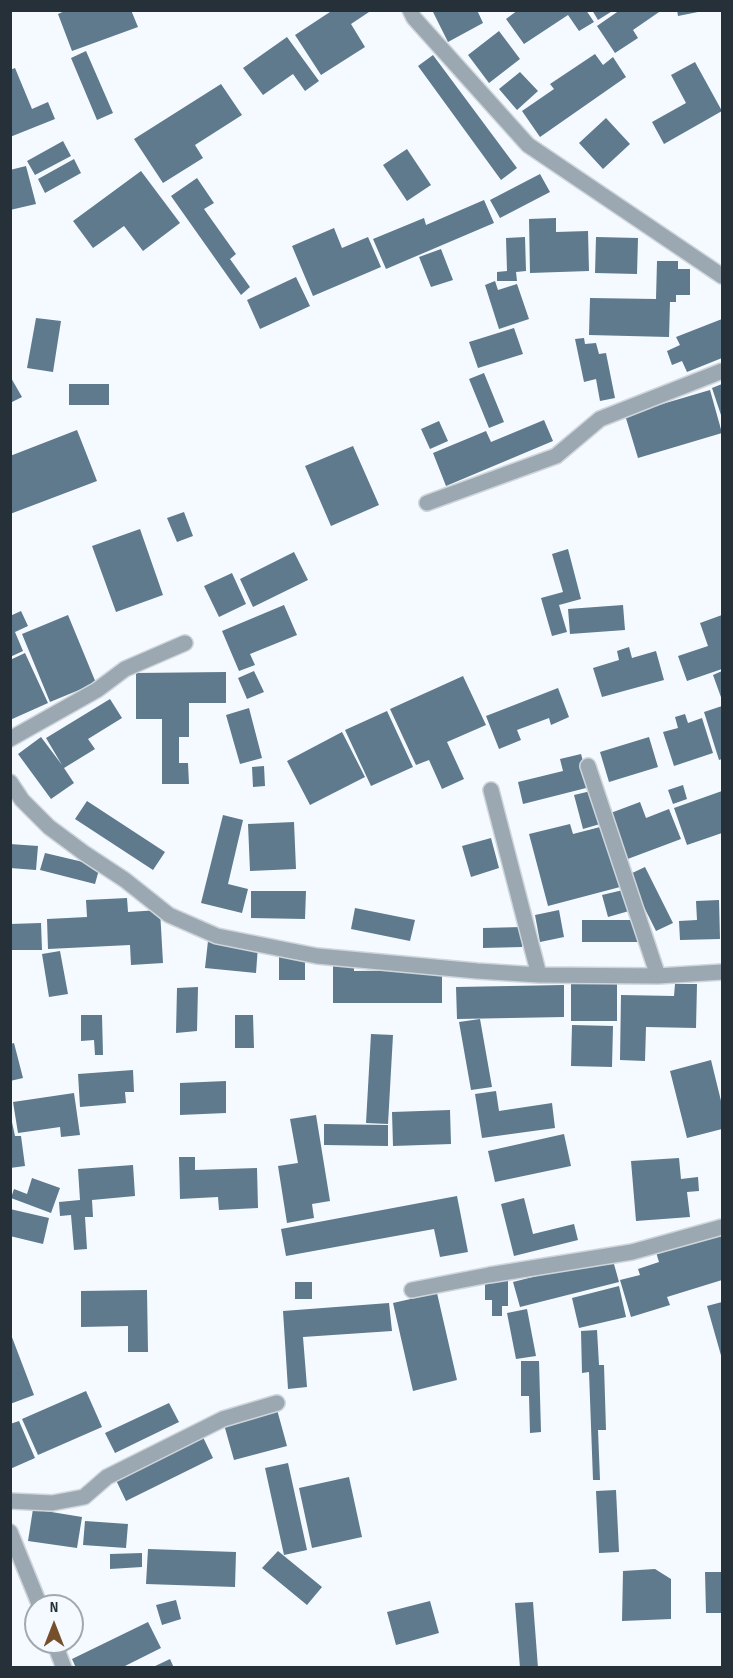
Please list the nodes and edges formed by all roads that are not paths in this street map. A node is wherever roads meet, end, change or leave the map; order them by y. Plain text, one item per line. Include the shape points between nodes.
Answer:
1 (410, 10) edge
2 (723, 276) edge
3 (723, 371) edge
4 (427, 503) dead end
5 (185, 643) dead end
6 (10, 739) edge
7 (588, 766) dead end
8 (10, 782) edge
9 (490, 790) dead end
10 (723, 972) edge
11 (540, 975) junction
12 (658, 976) junction
13 (723, 1227) edge
14 (411, 1290) dead end
15 (277, 1404) dead end
16 (10, 1501) edge
17 (10, 1532) edge
18 (35, 1594) edge

1 - 2 street via 528,145
3 - 4 street via 600,419 556,456
5 - 6 street via 125,669 97,690
7 - 12 street
8 - 11 street via 22,800 66,840 125,879 169,915 217,936 317,956
9 - 11 street
10 - 12 street
11 - 12 street
13 - 14 street via 632,1252
15 - 16 street via 223,1419 107,1477 84,1497 52,1503
17 - 18 street

